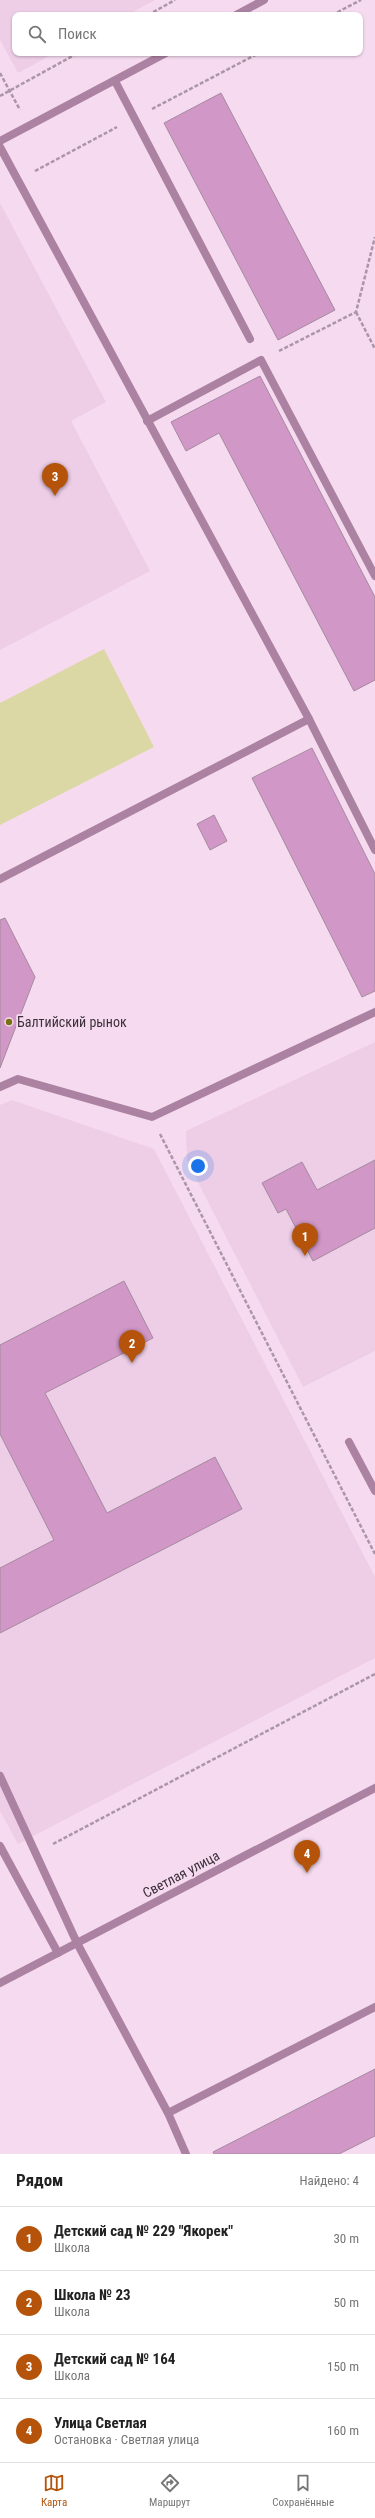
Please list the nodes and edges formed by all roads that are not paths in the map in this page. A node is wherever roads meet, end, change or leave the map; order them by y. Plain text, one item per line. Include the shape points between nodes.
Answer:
1 (264, 0) edge
2 (242, 12) edge
3 (160, 56) edge
4 (114, 81) junction
5 (0, 141) edge
6 (0, 147) edge
7 (250, 339) dead end
8 (147, 421) junction
9 (375, 576) edge
10 (309, 719) junction
11 (375, 850) edge
12 (0, 879) edge
13 (375, 1012) edge
14 (0, 1088) edge
15 (349, 1442) dead end
16 (375, 1491) edge
17 (0, 1776) edge
18 (375, 1788) edge
19 (0, 1846) edge
20 (77, 1943) junction
21 (58, 1953) junction
22 (0, 1983) edge
23 (375, 2007) edge
24 (168, 2113) junction
25 (186, 2154) edge

1 - 2 street
3 - 4 street
4 - 5 street
4 - 7 street
6 - 8 street
8 - 9 street via 261,360
8 - 10 street
10 - 11 street
10 - 12 street
13 - 14 street via 152,1118 18,1079
15 - 16 street
17 - 20 street
18 - 20 street, Светлая улица
19 - 21 street
20 - 21 street, Светлая улица
20 - 24 street
21 - 22 street, Светлая улица
23 - 24 street
24 - 25 street

